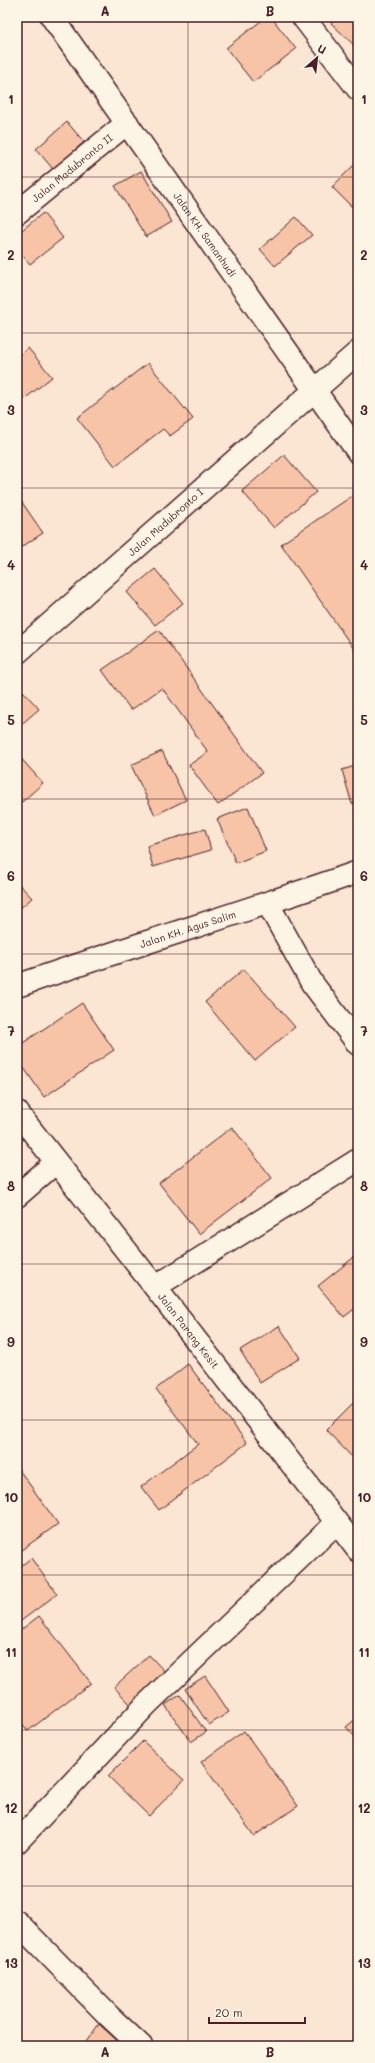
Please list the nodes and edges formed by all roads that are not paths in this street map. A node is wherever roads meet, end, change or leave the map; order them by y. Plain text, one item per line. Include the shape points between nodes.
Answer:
1 (52, 17) edge
2 (303, 17) edge
3 (358, 89) edge
4 (127, 123) junction
5 (17, 213) edge
6 (358, 352) edge
7 (314, 390) junction
8 (358, 452) edge
9 (17, 653) edge
10 (358, 872) edge
11 (268, 904) junction
12 (17, 986) edge
13 (358, 1044) edge
14 (17, 1112) edge
15 (358, 1160) edge
16 (55, 1163) junction
17 (17, 1196) edge
18 (155, 1287) junction
19 (336, 1523) junction
20 (358, 1550) edge
21 (17, 1842) edge
22 (17, 1922) edge
23 (141, 2046) edge

1 - 4 street, Jalan KH. Samanhudi
2 - 3 street
4 - 5 street, Jalan Madubronto II
4 - 7 street, Jalan KH. Samanhudi
6 - 7 street, Jalan Madubronto I
7 - 8 street, Jalan KH. Samanhudi
7 - 9 street, Jalan Madubronto I
10 - 11 street, Jalan KH. Agus Salim
11 - 12 street, Jalan KH. Agus Salim
11 - 13 street via 312,983
14 - 16 street, Jalan Parang Kesit
15 - 18 street
16 - 17 street
16 - 18 street, Jalan Parang Kesit
18 - 19 street, Jalan Parang Kesit
19 - 20 street, Jalan Parang Kesit
19 - 21 street via 148,1703
22 - 23 street

